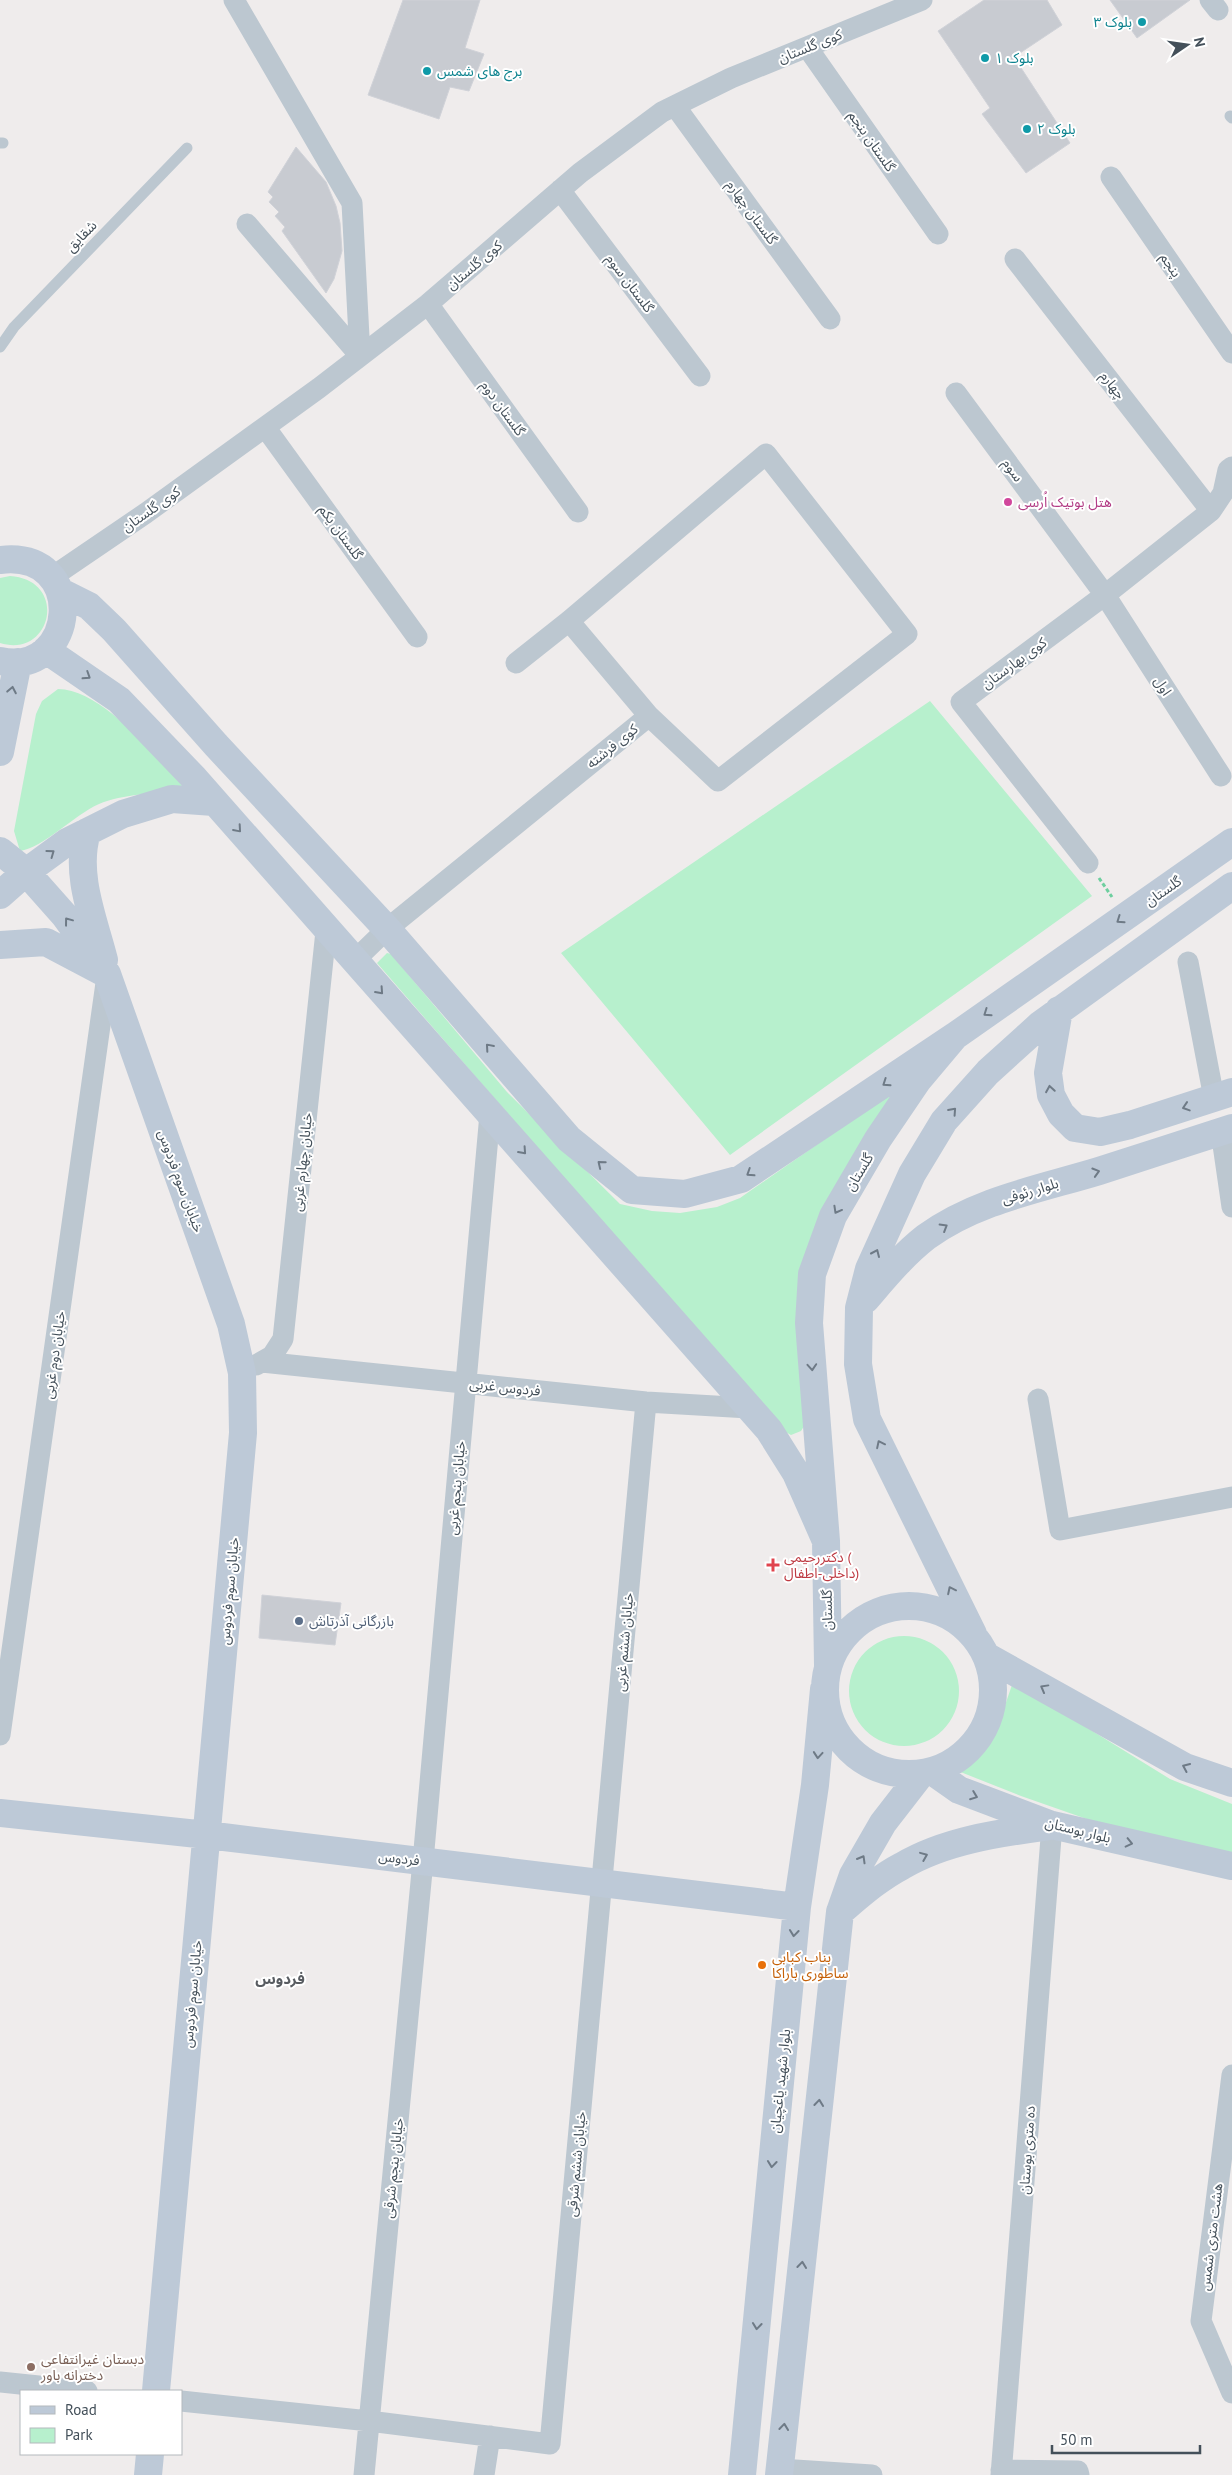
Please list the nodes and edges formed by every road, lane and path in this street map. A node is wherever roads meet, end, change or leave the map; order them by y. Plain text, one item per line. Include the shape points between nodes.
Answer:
1 (234, 0) edge
2 (922, 0) edge
3 (806, 47) junction
4 (675, 106) junction
5 (187, 148) dead end
6 (1111, 177) dead end
7 (560, 190) junction
8 (247, 224) dead end
9 (938, 234) dead end
10 (1015, 259) dead end
11 (428, 304) junction
12 (830, 319) dead end
13 (0, 347) edge
14 (1232, 353) edge
15 (360, 356) junction
16 (700, 376) dead end
17 (956, 393) dead end
18 (265, 427) junction
19 (1232, 467) edge
20 (1227, 499) edge
21 (1211, 511) junction
22 (578, 512) dead end
23 (0, 560) edge
24 (56, 585) junction
25 (1105, 595) junction
26 (570, 621) junction
27 (418, 637) dead end
28 (46, 650) junction
29 (9, 661) edge
30 (516, 663) dead end
31 (649, 716) junction
32 (0, 752) edge
33 (1221, 776) dead end
34 (214, 802) junction
35 (86, 832) junction
36 (1232, 842) edge
37 (0, 851) edge
38 (1088, 863) joint
39 (26, 872) junction
40 (1232, 886) edge
41 (0, 895) edge
42 (1126, 916) junction
43 (387, 929) junction
44 (326, 931) junction
45 (0, 945) edge
46 (354, 961) junction
47 (1188, 962) dead end
48 (107, 974) junction
49 (1060, 1010) junction
50 (955, 1036) junction
51 (1223, 1095) edge
52 (490, 1114) junction
53 (1227, 1130) edge
54 (1232, 1207) edge
55 (859, 1308) junction
56 (252, 1367) junction
57 (465, 1383) junction
58 (1038, 1399) dead end
59 (646, 1402) junction
60 (749, 1408) junction
61 (1232, 1497) edge
62 (826, 1541) junction
63 (980, 1645) junction
64 (826, 1677) junction
65 (0, 1735) edge
66 (927, 1773) junction
67 (1232, 1783) edge
68 (0, 1813) edge
69 (1052, 1825) junction
70 (207, 1835) junction
71 (423, 1861) junction
72 (1232, 1866) edge
73 (601, 1883) junction
74 (797, 1907) junction
75 (840, 1912) junction
76 (1232, 2075) edge
77 (769, 2196) junction
78 (809, 2201) junction
79 (0, 2382) edge
80 (77, 2390) edge
81 (156, 2390) edge
82 (1232, 2393) edge
83 (182, 2401) edge
84 (369, 2421) junction
85 (490, 2436) junction
86 (150, 2455) edge
87 (779, 2472) edge
88 (1001, 2473) edge
89 (148, 2475) edge
90 (364, 2475) edge
91 (484, 2475) edge
92 (742, 2475) edge
93 (872, 2475) edge
94 (1080, 2475) edge

1 - 15 street via 352,203
2 - 3 street, کوی گلستان
3 - 4 street, کوی گلستان via 731,78
3 - 9 street, گلستان پنجم
4 - 7 street, کوی گلستان via 654,118
4 - 12 street, گلستان چهارم
5 - 13 lane, شقایق via 14,328
6 - 14 street, پنجم
7 - 11 street, کوی گلستان
7 - 16 street, گلستان سوم
8 - 15 street
10 - 21 street, چهارم
11 - 15 street, کوی گلستان
11 - 22 street, گلستان دوم
15 - 18 street, کوی گلستان
17 - 25 street, سوم
18 - 24 street, کوی گلستان via 146,513
18 - 27 street, گلستان یکم
19 - 20 street, کوی بهارستان via 1228,470
20 - 21 street, کوی بهارستان
21 - 25 street, کوی بهارستان
23 - 24 main road via 28,561 41,567
24 - 28 main road via 64,608 63,623
24 - 43 main road via 89,606 114,630
25 - 33 street, اول
25 - 38 street, کوی بهارستان via 961,702
26 - 30 street
26 - 31 street
26 - 31 street, کوی فرشته via 766,454 907,634 718,781
28 - 29 main road via 33,658
28 -> 34 main road via 119,700
32 -> 29 main road
31 - 43 street, کوی فرشته
34 - 35 main road via 172,799 123,814
34 -> 44 main road
39 -> 35 main road
35 - 48 main road via 81,849 85,886
36 - 42 main road, گلستان
37 - 39 main road, خیابان سوم فردوس
38 - 42 path
39 - 41 main road
48 -> 39 main road, خیابان سوم فردوس via 65,916
40 - 49 main road
42 -> 50 main road, گلستان
43 - 46 street, کوی فرشته
50 -> 43 main road via 741,1179 685,1194 632,1190 569,1139
44 - 46 main road
44 - 56 street, خیابان چهارم غربی via 283,1339 272,1356
45 - 48 main road via 46,942
46 -> 52 main road
47 - 51 street
48 - 56 main road, خیابان سوم فردوس via 228,1315
48 - 65 street, خیابان دوم غربی
51 -> 49 main road via 1100,1132 1075,1128 1061,1114 1051,1095 1048,1073
55 -> 49 main road via 869,1269 912,1174 944,1121 988,1072
50 -> 62 main road, گلستان via 918,1080 873,1147 833,1216 812,1274 809,1322
51 - 53 main road
52 - 57 street, خیابان پنجم غربی
52 -> 60 main road
53 - 54 street
55 -> 53 main road, بلوار رئوفی via 896,1262 927,1237 963,1215 1000,1200
63 -> 55 main road via 867,1419 858,1364
56 - 57 street, فردوس غربی
56 - 70 main road, خیابان سوم فردوس via 243,1433
57 - 59 street, فردوس غربی
57 - 71 street, خیابان پنجم غربی
58 - 61 street via 1060,1530
59 - 60 street, فردوس غربی
59 - 73 street, خیابان ششم غربی
60 - 62 main road via 769,1430 796,1473
62 - 64 main road, گلستان
63 - 64 main road via 953,1617 929,1607 904,1605 879,1610 857,1623 839,1642
63 - 66 main road via 993,1679 993,1695 985,1726 972,1746 954,1762
67 -> 63 main road via 1185,1768
64 - 66 main road via 828,1713 834,1728 853,1754 874,1767 897,1774
64 -> 74 main road, بلوار شهید یاغچیان via 815,1785
66 -> 69 main road, بلوار بوستان via 959,1790
75 -> 66 main road via 853,1875 883,1823
68 - 70 main road, فردوس
69 -> 72 main road, بلوار بوستان
75 -> 69 main road via 903,1865 951,1845
69 - 88 street, ده متری بوستان
70 - 71 main road, فردوس
70 - 81 main road, خیابان سوم فردوس
71 - 73 main road, فردوس
71 - 84 street, خیابان پنجم شرقی
73 - 74 main road, فردوس
73 - 85 street, خیابان ششم شرقی via 550,2444
74 -> 77 main road, بلوار شهید یاغچیان
78 -> 75 main road
76 - 82 street, هشت متری شمس via 1200,2321
77 - 78 main road
77 -> 92 main road, بلوار شهید یاغچیان
87 -> 78 main road
79 - 80 street
83 - 84 street
84 - 85 street
84 - 90 street, خیابان پنجم شرقی
85 - 91 street
86 - 89 main road
87 - 93 street
88 - 94 street via 1078,2471

